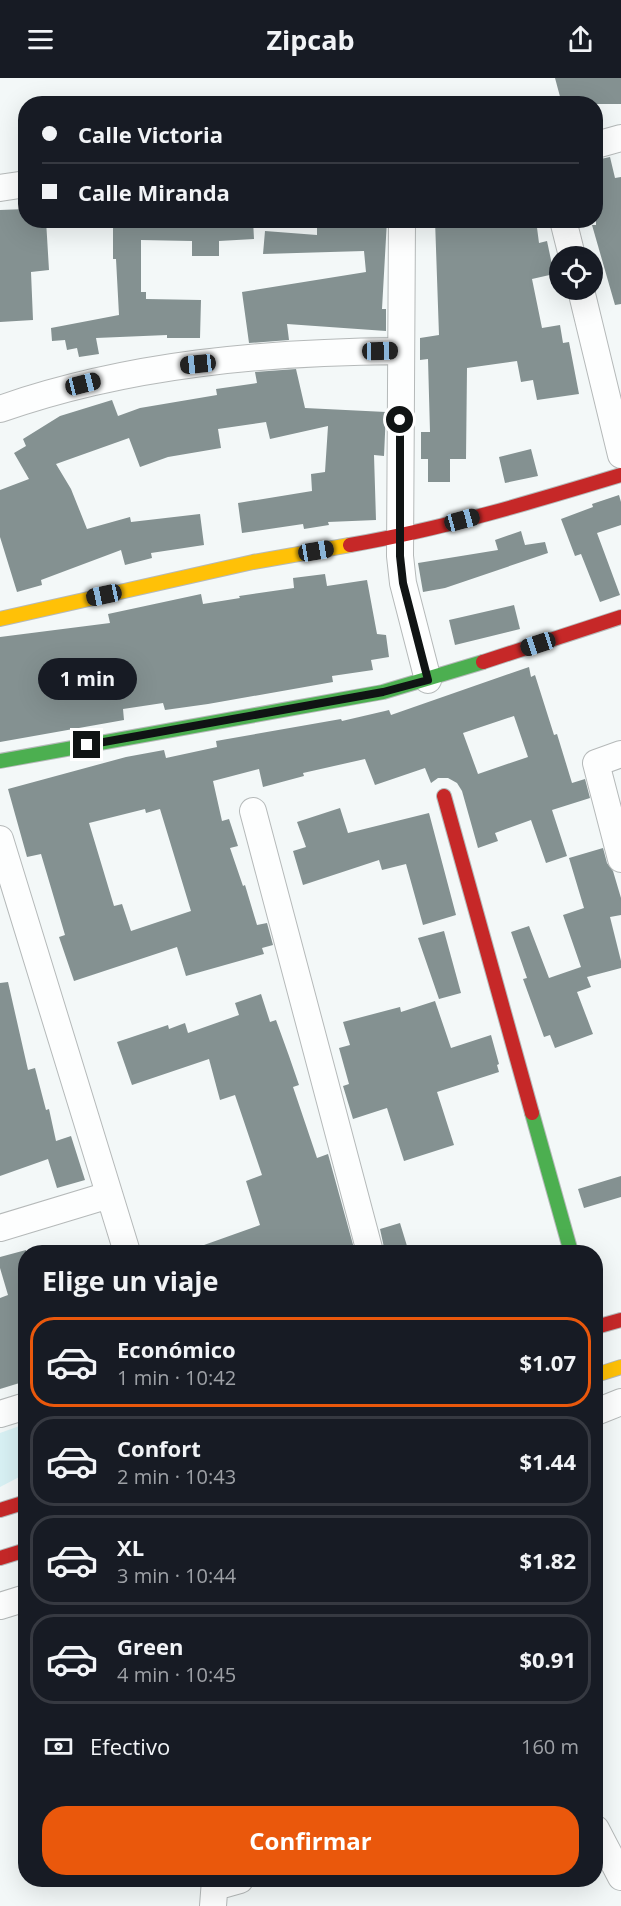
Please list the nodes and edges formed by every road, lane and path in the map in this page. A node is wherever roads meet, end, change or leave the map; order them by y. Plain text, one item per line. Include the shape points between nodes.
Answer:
1 (621, 138) edge
2 (603, 143) edge
3 (18, 185) edge
4 (0, 188) edge
5 (402, 228) edge
6 (564, 228) edge
7 (569, 246) edge
8 (582, 300) edge
9 (400, 351) junction
10 (0, 409) edge
11 (621, 455) edge
12 (621, 475) edge
13 (400, 536) junction
14 (621, 617) edge
15 (0, 619) edge
16 (428, 680) junction
17 (621, 754) edge
18 (0, 761) edge
19 (444, 796) dead end
20 (253, 811) dead end
21 (0, 839) edge
22 (621, 859) edge
23 (109, 1195) junction
24 (0, 1228) edge
25 (124, 1245) edge
26 (368, 1245) edge
27 (569, 1245) edge
28 (621, 1320) edge
29 (603, 1325) edge
30 (621, 1367) edge
31 (603, 1373) edge
32 (621, 1402) edge
33 (18, 1408) edge
34 (603, 1409) edge
35 (0, 1414) edge
36 (18, 1504) edge
37 (0, 1510) edge
38 (18, 1552) edge
39 (0, 1557) edge
40 (18, 1600) edge
41 (0, 1606) edge
42 (603, 1842) edge
43 (621, 1877) edge

1 - 2 street
3 - 4 street
5 - 9 street
6 - 7 street
8 - 11 street
9 - 10 street via 340,351 174,367 103,379
9 - 13 street
12 - 13 main road
13 - 15 main road via 254,562
13 - 16 street via 403,583
14 - 16 main road
16 - 18 main road via 383,692
17 - 22 street via 596,764
19 - 27 main road
20 - 26 street
21 - 23 street
23 - 24 street
23 - 25 street
28 - 29 main road
30 - 31 main road
32 - 34 street
33 - 35 street
36 - 37 main road
38 - 39 main road
40 - 41 street
42 - 43 street

